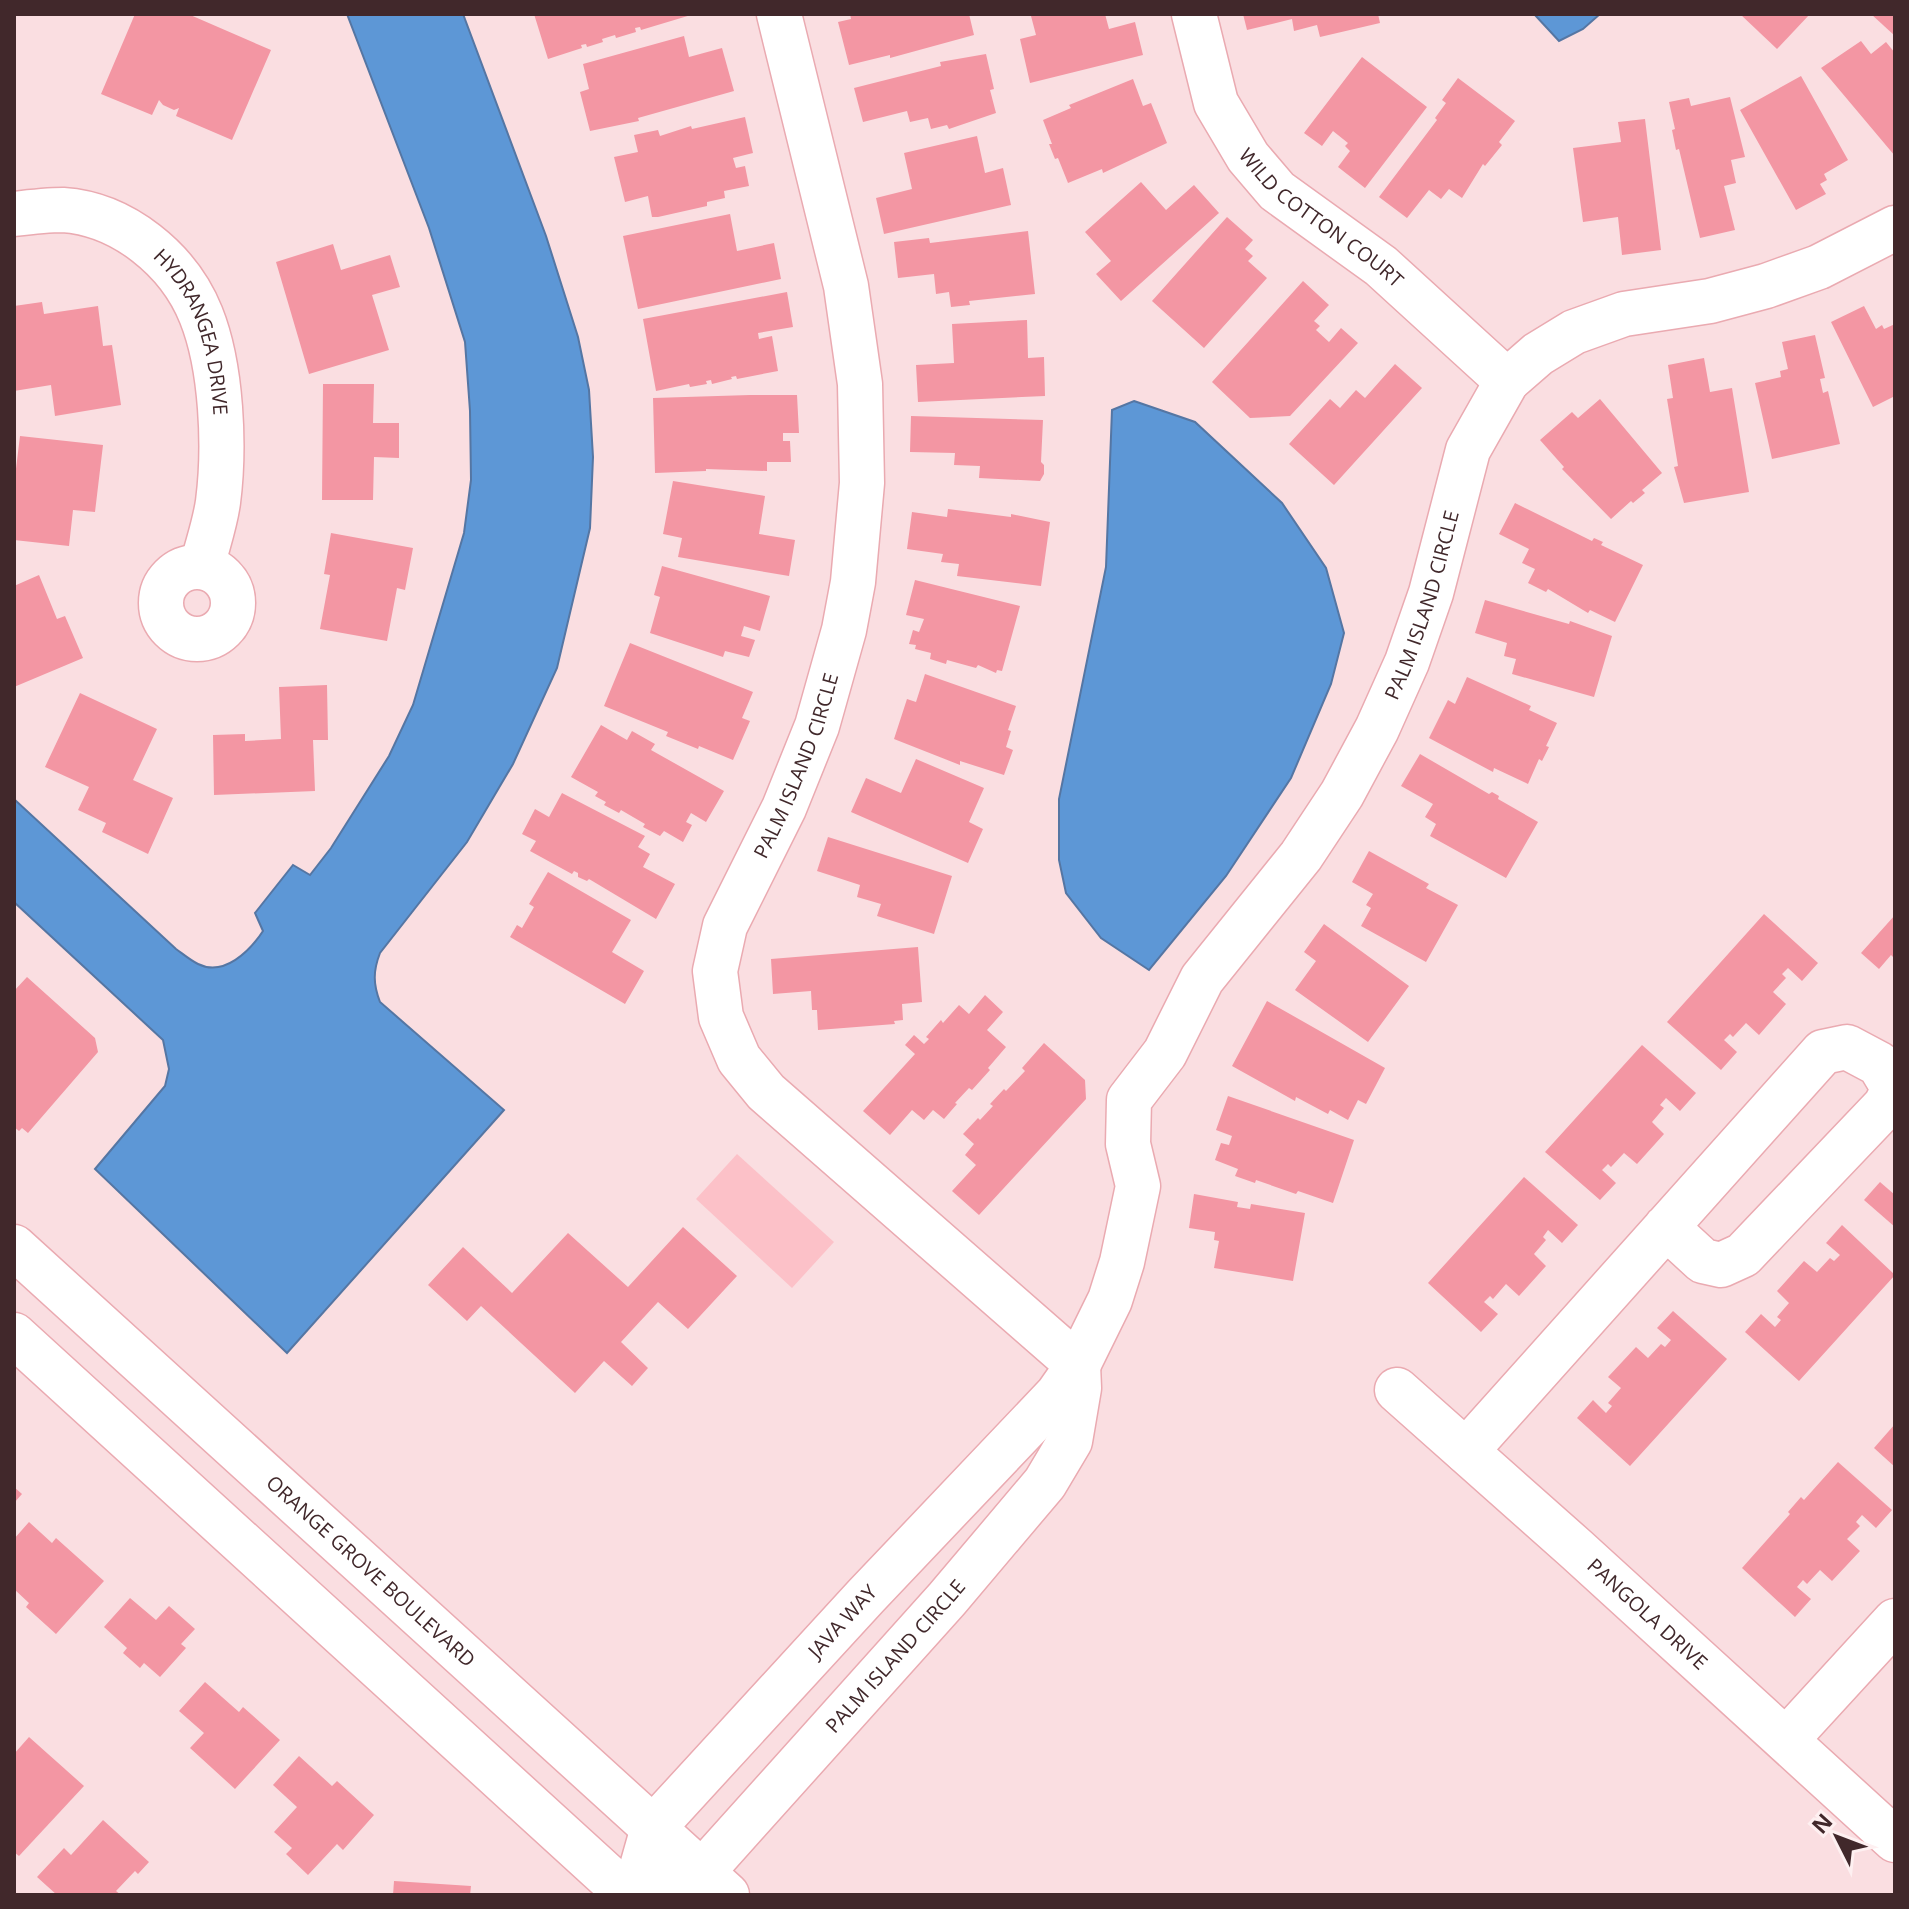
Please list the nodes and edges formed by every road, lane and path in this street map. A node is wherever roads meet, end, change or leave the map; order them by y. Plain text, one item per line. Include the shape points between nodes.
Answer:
1 (779, 14) edge
2 (1194, 14) edge
3 (14, 214) edge
4 (1895, 228) edge
5 (1507, 381) junction
6 (202, 567) dead end
7 (1666, 1227) junction
8 (14, 1247) edge
9 (14, 1335) edge
10 (1078, 1365) junction
11 (1397, 1390) dead end
12 (1466, 1451) junction
13 (1895, 1621) edge
14 (1786, 1740) junction
15 (653, 1828) junction
16 (1895, 1840) edge
17 (714, 1884) edge
18 (631, 1895) edge
19 (642, 1895) edge

1 - 10 street, PALM ISLAND CIRCLE via 846,286 860,384 862,483 844,630 817,726 725,926 715,971 721,1017 739,1059 766,1092
2 - 5 street, WILD COTTON COURT via 1216,103 1248,157 1277,191 1381,266
3 - 6 street, HYDRANGEA DRIVE via 64,210 107,220 145,241 179,275 201,315 220,407 221,455 217,504
4 - 5 street, PALM ISLAND CIRCLE via 1819,267 1766,286 1624,314 1574,332
5 - 10 street, PALM ISLAND CIRCLE via 1468,450 1431,593 1377,729 1301,856 1202,979 1165,1053 1129,1100 1128,1144 1138,1186 1110,1300
7 - 7 street via 1823,1052 1847,1047 1879,1064 1894,1089 1885,1106 1743,1255 1721,1265 1703,1261
7 - 12 street
8 - 15 street, ORANGE GROVE BOULEVARD
9 - 18 street
10 - 15 street, JAVA WAY via 1057,1395
10 - 17 street, PALM ISLAND CIRCLE via 1070,1441 1045,1483
11 - 12 street, PANGOLA DRIVE
12 - 14 street, PANGOLA DRIVE
13 - 14 street
14 - 16 street, PANGOLA DRIVE
15 - 17 street, ORANGE GROVE BOULEVARD
15 - 18 street, JAVA WAY
17 - 19 street, PALM ISLAND CIRCLE

